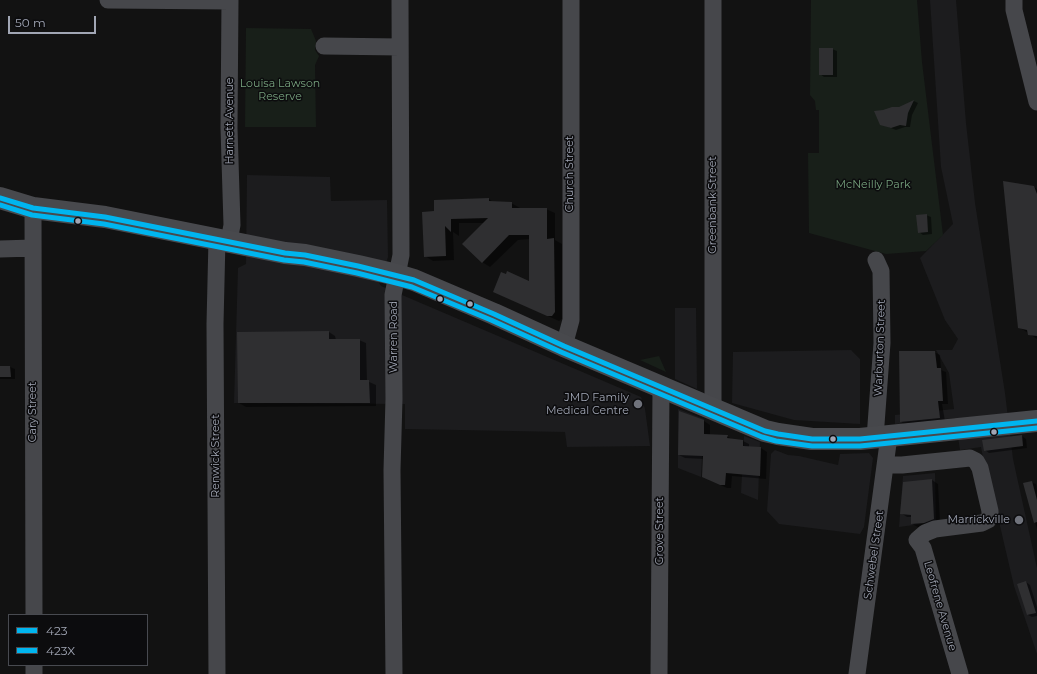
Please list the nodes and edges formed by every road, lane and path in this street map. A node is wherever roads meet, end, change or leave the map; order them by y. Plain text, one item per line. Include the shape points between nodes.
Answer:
1 (108, 0) edge
2 (230, 0) edge
3 (400, 0) edge
4 (570, 0) edge
5 (713, 0) edge
6 (1014, 0) edge
7 (324, 46) dead end
8 (400, 47) junction
9 (1037, 102) edge
10 (0, 198) edge
11 (33, 208) junction
12 (223, 240) junction
13 (33, 248) junction
14 (0, 249) edge
15 (876, 260) dead end
16 (397, 275) junction
17 (564, 346) junction
18 (661, 387) junction
19 (713, 410) junction
20 (1037, 421) edge
21 (882, 437) junction
22 (886, 465) junction
23 (34, 614) edge
24 (217, 674) edge
25 (394, 674) edge
26 (659, 674) edge
27 (857, 674) edge
28 (960, 674) edge

1 - 2 street
2 - 12 street, Harnett Avenue via 229,128 232,225
3 - 8 street, Warren Road
4 - 17 street, Church Street via 571,320
5 - 19 street, Greenbank Street
6 - 9 street via 1014,10
7 - 8 street
8 - 16 street, Warren Road via 401,255
10 - 11 main road
11 - 12 main road via 105,217
11 - 13 street, Cary Street
12 - 16 main road
12 - 24 street, Renwick Street via 215,324
13 - 14 street
13 - 23 street, Cary Street
15 - 21 street, Warburton Street via 881,271
16 - 17 main road via 494,314
16 - 25 street, Warren Road via 393,295
17 - 18 main road
18 - 19 main road
18 - 26 street, Grove Street
19 - 21 main road via 778,434 812,439
20 - 21 main road
21 - 22 street, Schwebel Street
22 - 27 street, Schwebel Street
22 - 28 street, Leofrene Avenue via 967,458 979,464 990,511 988,520 935,529 917,540 923,548

